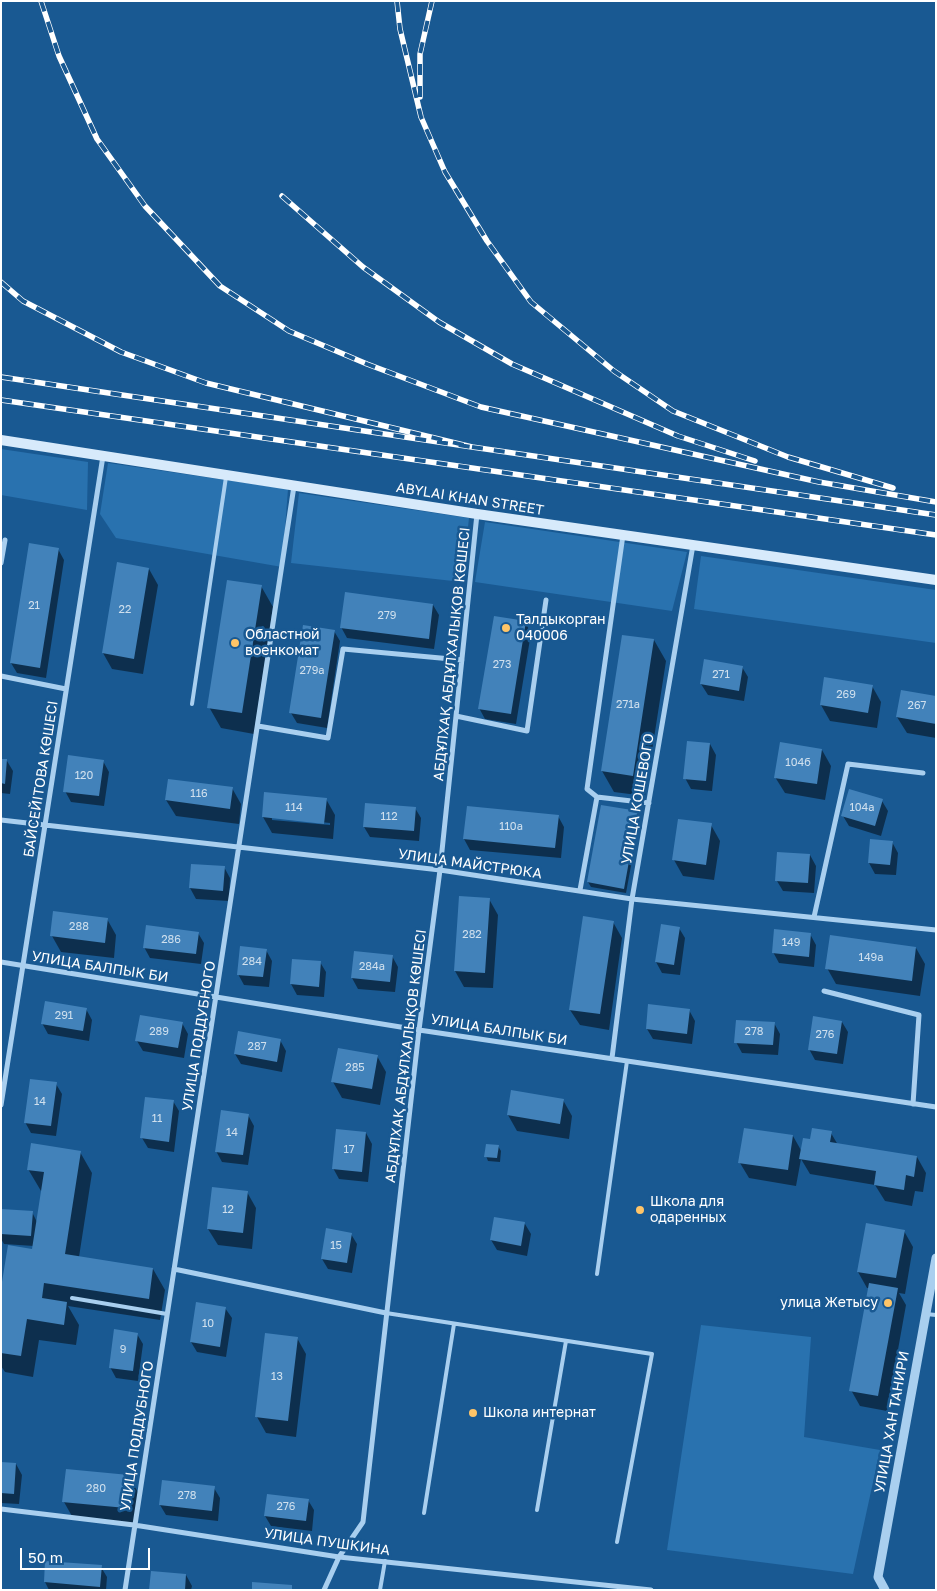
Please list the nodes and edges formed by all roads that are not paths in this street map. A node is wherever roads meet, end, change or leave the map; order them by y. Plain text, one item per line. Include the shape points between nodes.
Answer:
1 (1, 440) edge
2 (103, 455) junction
3 (227, 475) junction
4 (294, 486) junction
5 (478, 514) junction
6 (623, 535) junction
7 (5, 540) dead end
8 (693, 545) junction
9 (1, 564) edge
10 (936, 580) edge
11 (546, 600) dead end
12 (462, 660) junction
13 (1, 676) edge
14 (66, 689) junction
15 (192, 704) dead end
16 (456, 716) junction
17 (258, 726) junction
18 (923, 773) dead end
19 (597, 797) junction
20 (649, 803) junction
21 (1, 820) edge
22 (45, 825) junction
23 (240, 847) junction
24 (440, 870) junction
25 (580, 890) junction
26 (632, 899) junction
27 (814, 918) junction
28 (936, 930) edge
29 (1, 962) edge
30 (23, 966) junction
31 (824, 990) dead end
32 (216, 997) junction
33 (419, 1030) junction
34 (612, 1058) junction
35 (627, 1061) junction
36 (913, 1104) junction
37 (1, 1105) edge
38 (936, 1107) edge
39 (936, 1258) edge
40 (174, 1270) junction
41 (597, 1274) dead end
42 (72, 1298) dead end
43 (386, 1313) junction
44 (167, 1314) junction
45 (926, 1314) junction
46 (936, 1315) edge
47 (454, 1324) junction
48 (566, 1341) junction
49 (1, 1509) edge
50 (537, 1510) dead end
51 (424, 1512) dead end
52 (134, 1525) junction
53 (617, 1542) dead end
54 (339, 1557) junction
55 (385, 1562) junction
56 (125, 1590) edge
57 (324, 1590) edge
58 (380, 1590) edge
59 (651, 1590) edge
60 (885, 1590) edge

1 - 2 main road, ABYLAI KHAN STREET
2 - 3 main road, ABYLAI KHAN STREET
2 - 14 street, БАЙСЕЙІТОВА КӨШЕСІ
3 - 4 main road, ABYLAI KHAN STREET
3 - 15 lane
4 - 5 main road, ABYLAI KHAN STREET
4 - 17 street, УЛИЦА ПОДДУБНОГО
5 - 6 main road, ABYLAI KHAN STREET
5 - 12 street, АБДҰЛХАҚ АБДҰЛХАЛЫҚОВ КӨШЕСІ
6 - 8 main road, ABYLAI KHAN STREET
6 - 19 street via 587,789
7 - 9 street
8 - 10 main road, ABYLAI KHAN STREET
8 - 20 street, УЛИЦА КОШЕВОГО
11 - 16 street via 527,731
12 - 16 street, АБДҰЛХАҚ АБДҰЛХАЛЫҚОВ КӨШЕСІ
12 - 17 street via 343,649 328,738
13 - 14 street
14 - 22 street, БАЙСЕЙІТОВА КӨШЕСІ
16 - 24 street, АБДҰЛХАҚ АБДҰЛХАЛЫҚОВ КӨШЕСІ
17 - 23 street, УЛИЦА ПОДДУБНОГО
18 - 27 street via 848,764
19 - 20 street
19 - 25 street
20 - 26 street, УЛИЦА КОШЕВОГО
21 - 22 street, УЛИЦА МАЙСТРЮКА
22 - 23 street, УЛИЦА МАЙСТРЮКА
22 - 30 street, БАЙСЕЙІТОВА КӨШЕСІ
23 - 24 street, УЛИЦА МАЙСТРЮКА
23 - 32 street, УЛИЦА ПОДДУБНОГО
24 - 25 street, УЛИЦА МАЙСТРЮКА
24 - 33 street, АБДҰЛХАҚ АБДҰЛХАЛЫҚОВ КӨШЕСІ
25 - 26 street, УЛИЦА МАЙСТРЮКА
26 - 27 street, УЛИЦА МАЙСТРЮКА
26 - 34 street, УЛИЦА КОШЕВОГО
27 - 28 street, УЛИЦА МАЙСТРЮКА
29 - 30 street, УЛИЦА БАЛПЫК БИ
30 - 32 street, УЛИЦА БАЛПЫК БИ
30 - 37 street, БАЙСЕЙІТОВА КӨШЕСІ
31 - 36 street via 918,1015
32 - 33 street, УЛИЦА БАЛПЫК БИ
32 - 40 street, УЛИЦА ПОДДУБНОГО
33 - 34 street, УЛИЦА БАЛПЫК БИ
33 - 43 street, АБДҰЛХАҚ АБДҰЛХАЛЫҚОВ КӨШЕСІ
34 - 35 street, УЛИЦА БАЛПЫК БИ
35 - 36 street, УЛИЦА БАЛПЫК БИ
35 - 41 lane
36 - 38 street, УЛИЦА БАЛПЫК БИ
39 - 45 street, УЛИЦА ХАН ТАНИРИ
40 - 43 street
40 - 44 street, УЛИЦА ПОДДУБНОГО
42 - 44 lane
43 - 47 lane
43 - 54 street, АБДҰЛХАҚ АБДҰЛХАЛЫҚОВ КӨШЕСІ via 362,1522
44 - 52 street, УЛИЦА ПОДДУБНОГО
45 - 46 lane
45 - 60 street, УЛИЦА ХАН ТАНИРИ via 878,1577
47 - 48 lane
47 - 51 lane
48 - 50 lane
48 - 53 lane via 652,1354
49 - 52 street, УЛИЦА ПУШКИНА
52 - 54 street, УЛИЦА ПУШКИНА
52 - 56 street, УЛИЦА ПОДДУБНОГО
54 - 55 street, УЛИЦА ПУШКИНА
54 - 57 street, АБДҰЛХАҚ АБДҰЛХАЛЫҚОВ КӨШЕСІ
55 - 58 lane
55 - 59 street, УЛИЦА ПУШКИНА

